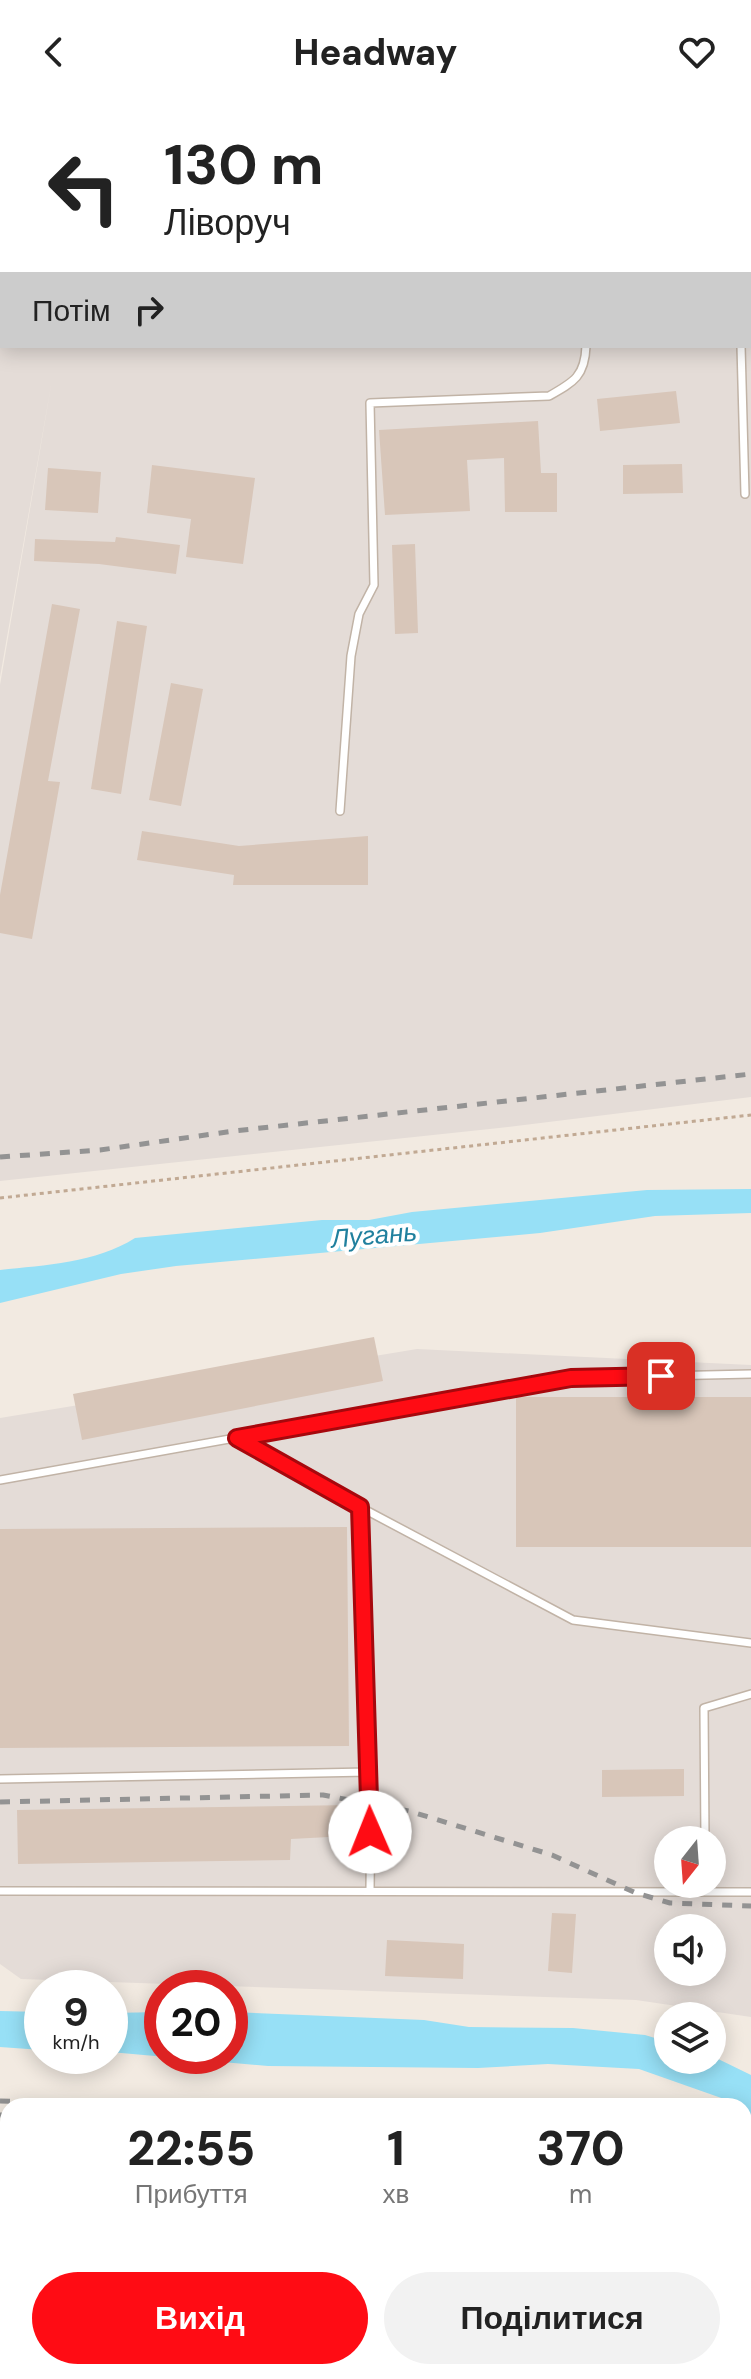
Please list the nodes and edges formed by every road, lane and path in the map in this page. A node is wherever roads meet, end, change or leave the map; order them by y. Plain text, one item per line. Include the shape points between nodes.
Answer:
1 (586, 348) edge
2 (741, 348) edge
3 (745, 494) dead end
4 (340, 811) dead end
5 (751, 1115) edge
6 (0, 1198) edge
7 (751, 1374) edge
8 (237, 1438) junction
9 (0, 1480) edge
10 (360, 1507) junction
11 (751, 1643) edge
12 (751, 1694) edge
13 (368, 1772) junction
14 (0, 1779) edge
15 (705, 1826) edge
16 (370, 1890) junction
17 (0, 1891) edge
18 (751, 1892) edge
19 (654, 1893) edge
20 (726, 1893) edge

1 - 4 lane via 585,367 549,396 370,403 374,585 359,614 351,656
2 - 3 lane
5 - 6 path
7 - 8 lane via 571,1378
8 - 9 lane
8 - 10 lane
10 - 11 lane via 573,1620
10 - 13 lane
12 - 15 lane via 704,1708
13 - 14 lane
13 - 16 lane
16 - 17 lane
16 - 19 lane
18 - 20 lane

